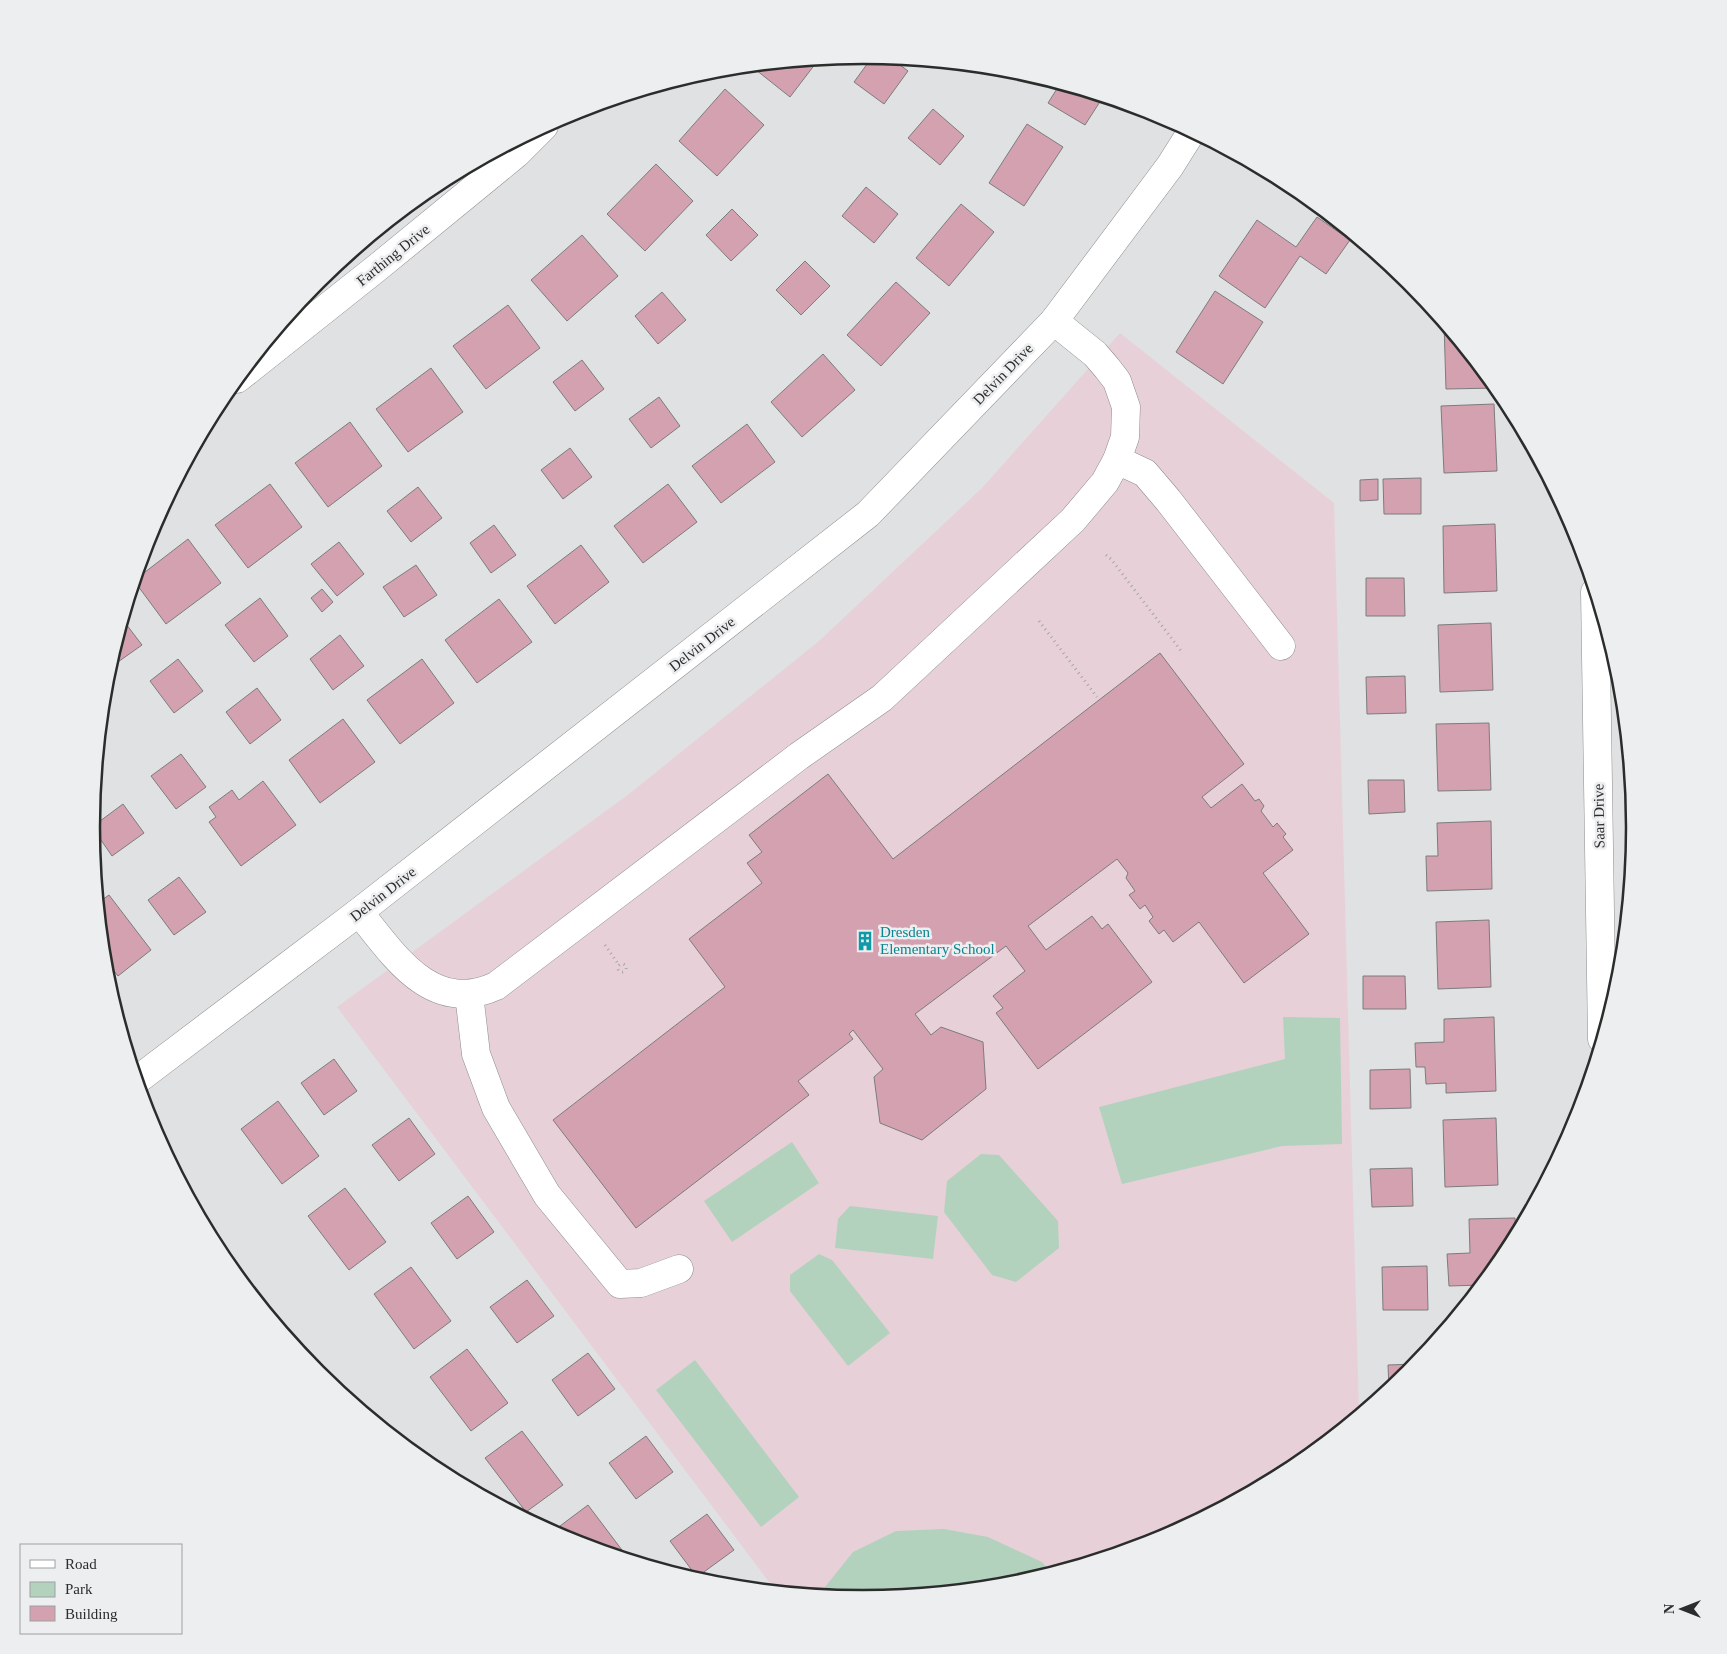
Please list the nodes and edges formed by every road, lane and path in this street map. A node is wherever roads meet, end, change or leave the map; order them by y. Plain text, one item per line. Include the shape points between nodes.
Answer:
1 (1189, 137) edge
2 (530, 140) edge
3 (1054, 321) junction
4 (257, 363) edge
5 (1117, 460) junction
6 (1106, 555) dead end
7 (1595, 611) edge
8 (1039, 622) dead end
9 (1281, 646) dead end
10 (1182, 652) dead end
11 (1097, 696) dead end
12 (360, 912) junction
13 (600, 939) dead end
14 (619, 965) dead end
15 (469, 994) junction
16 (1602, 1022) edge
17 (143, 1076) edge
18 (679, 1269) dead end

1 - 3 street, Delvin Drive
2 - 4 street, Farthing Drive
3 - 5 street via 1094,354 1117,381 1126,407 1125,437
3 - 12 street, Delvin Drive via 868,514
5 - 9 street via 1145,473
5 - 15 street via 1105,482 1073,520 882,698 799,756 496,986
6 - 10 path
7 - 16 street, Saar Drive
8 - 11 path
12 - 15 street via 392,953 424,983 455,994
12 - 17 street, Delvin Drive
13 - 14 path
15 - 18 street via 476,1054 496,1108 547,1196 620,1284 641,1283

